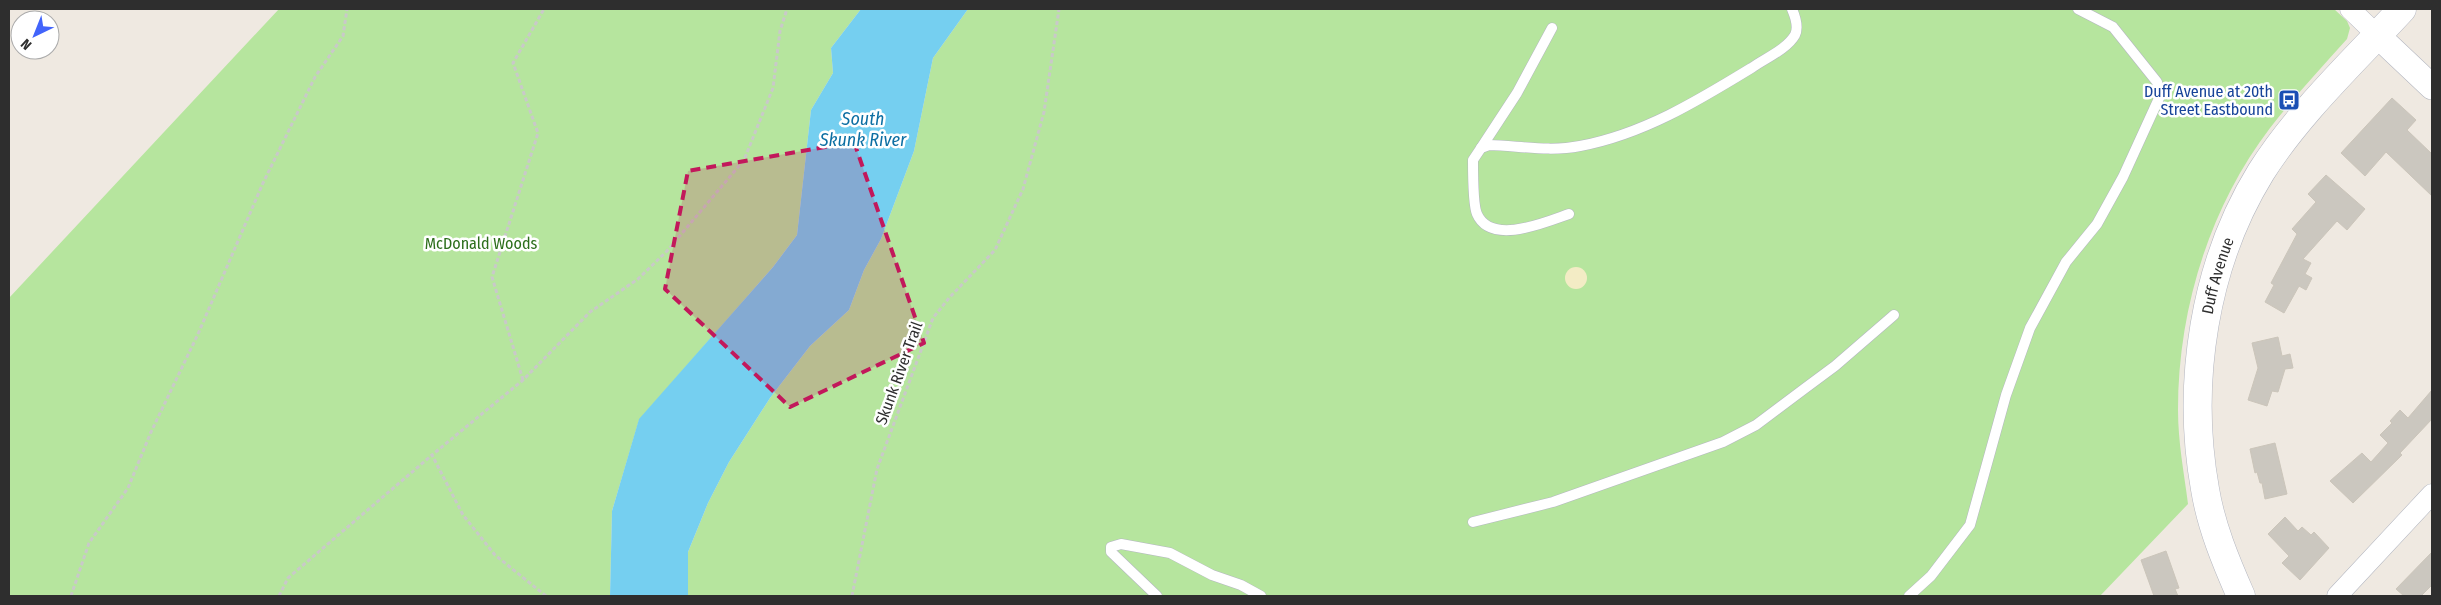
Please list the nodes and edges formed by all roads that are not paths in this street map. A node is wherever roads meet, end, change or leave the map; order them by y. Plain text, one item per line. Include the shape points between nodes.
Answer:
1 (1792, 9) edge
2 (2078, 9) edge
3 (2350, 9) edge
4 (2402, 9) edge
5 (1552, 28) dead end
6 (2378, 36) junction
7 (2432, 87) edge
8 (1481, 148) junction
9 (1569, 214) dead end
10 (1894, 315) dead end
11 (2432, 494) edge
12 (1473, 522) dead end
13 (1157, 596) edge
14 (1260, 596) edge
15 (1909, 596) edge
16 (2241, 596) edge
17 (2337, 596) edge

1 - 8 lane via 1796,33 1786,45 1717,89 1646,126 1581,146 1559,149 1489,145
2 - 15 lane via 2113,28 2157,82 2160,96 2098,224 2066,262 2030,328 2006,395 1970,525 1931,576
3 - 6 street
4 - 6 main road, Duff Avenue
5 - 8 lane via 1517,93
6 - 7 street
6 - 16 main road, Duff Avenue via 2291,130 2261,172 2239,215 2209,297 2200,353 2200,448 2205,489 2223,553
8 - 9 lane via 1473,160 1476,212 1482,222 1508,230 1530,227
10 - 12 lane via 1835,366 1756,425 1723,442 1553,502
11 - 17 street
13 - 14 lane via 1111,552 1111,547 1121,544 1170,553 1212,575 1242,584

